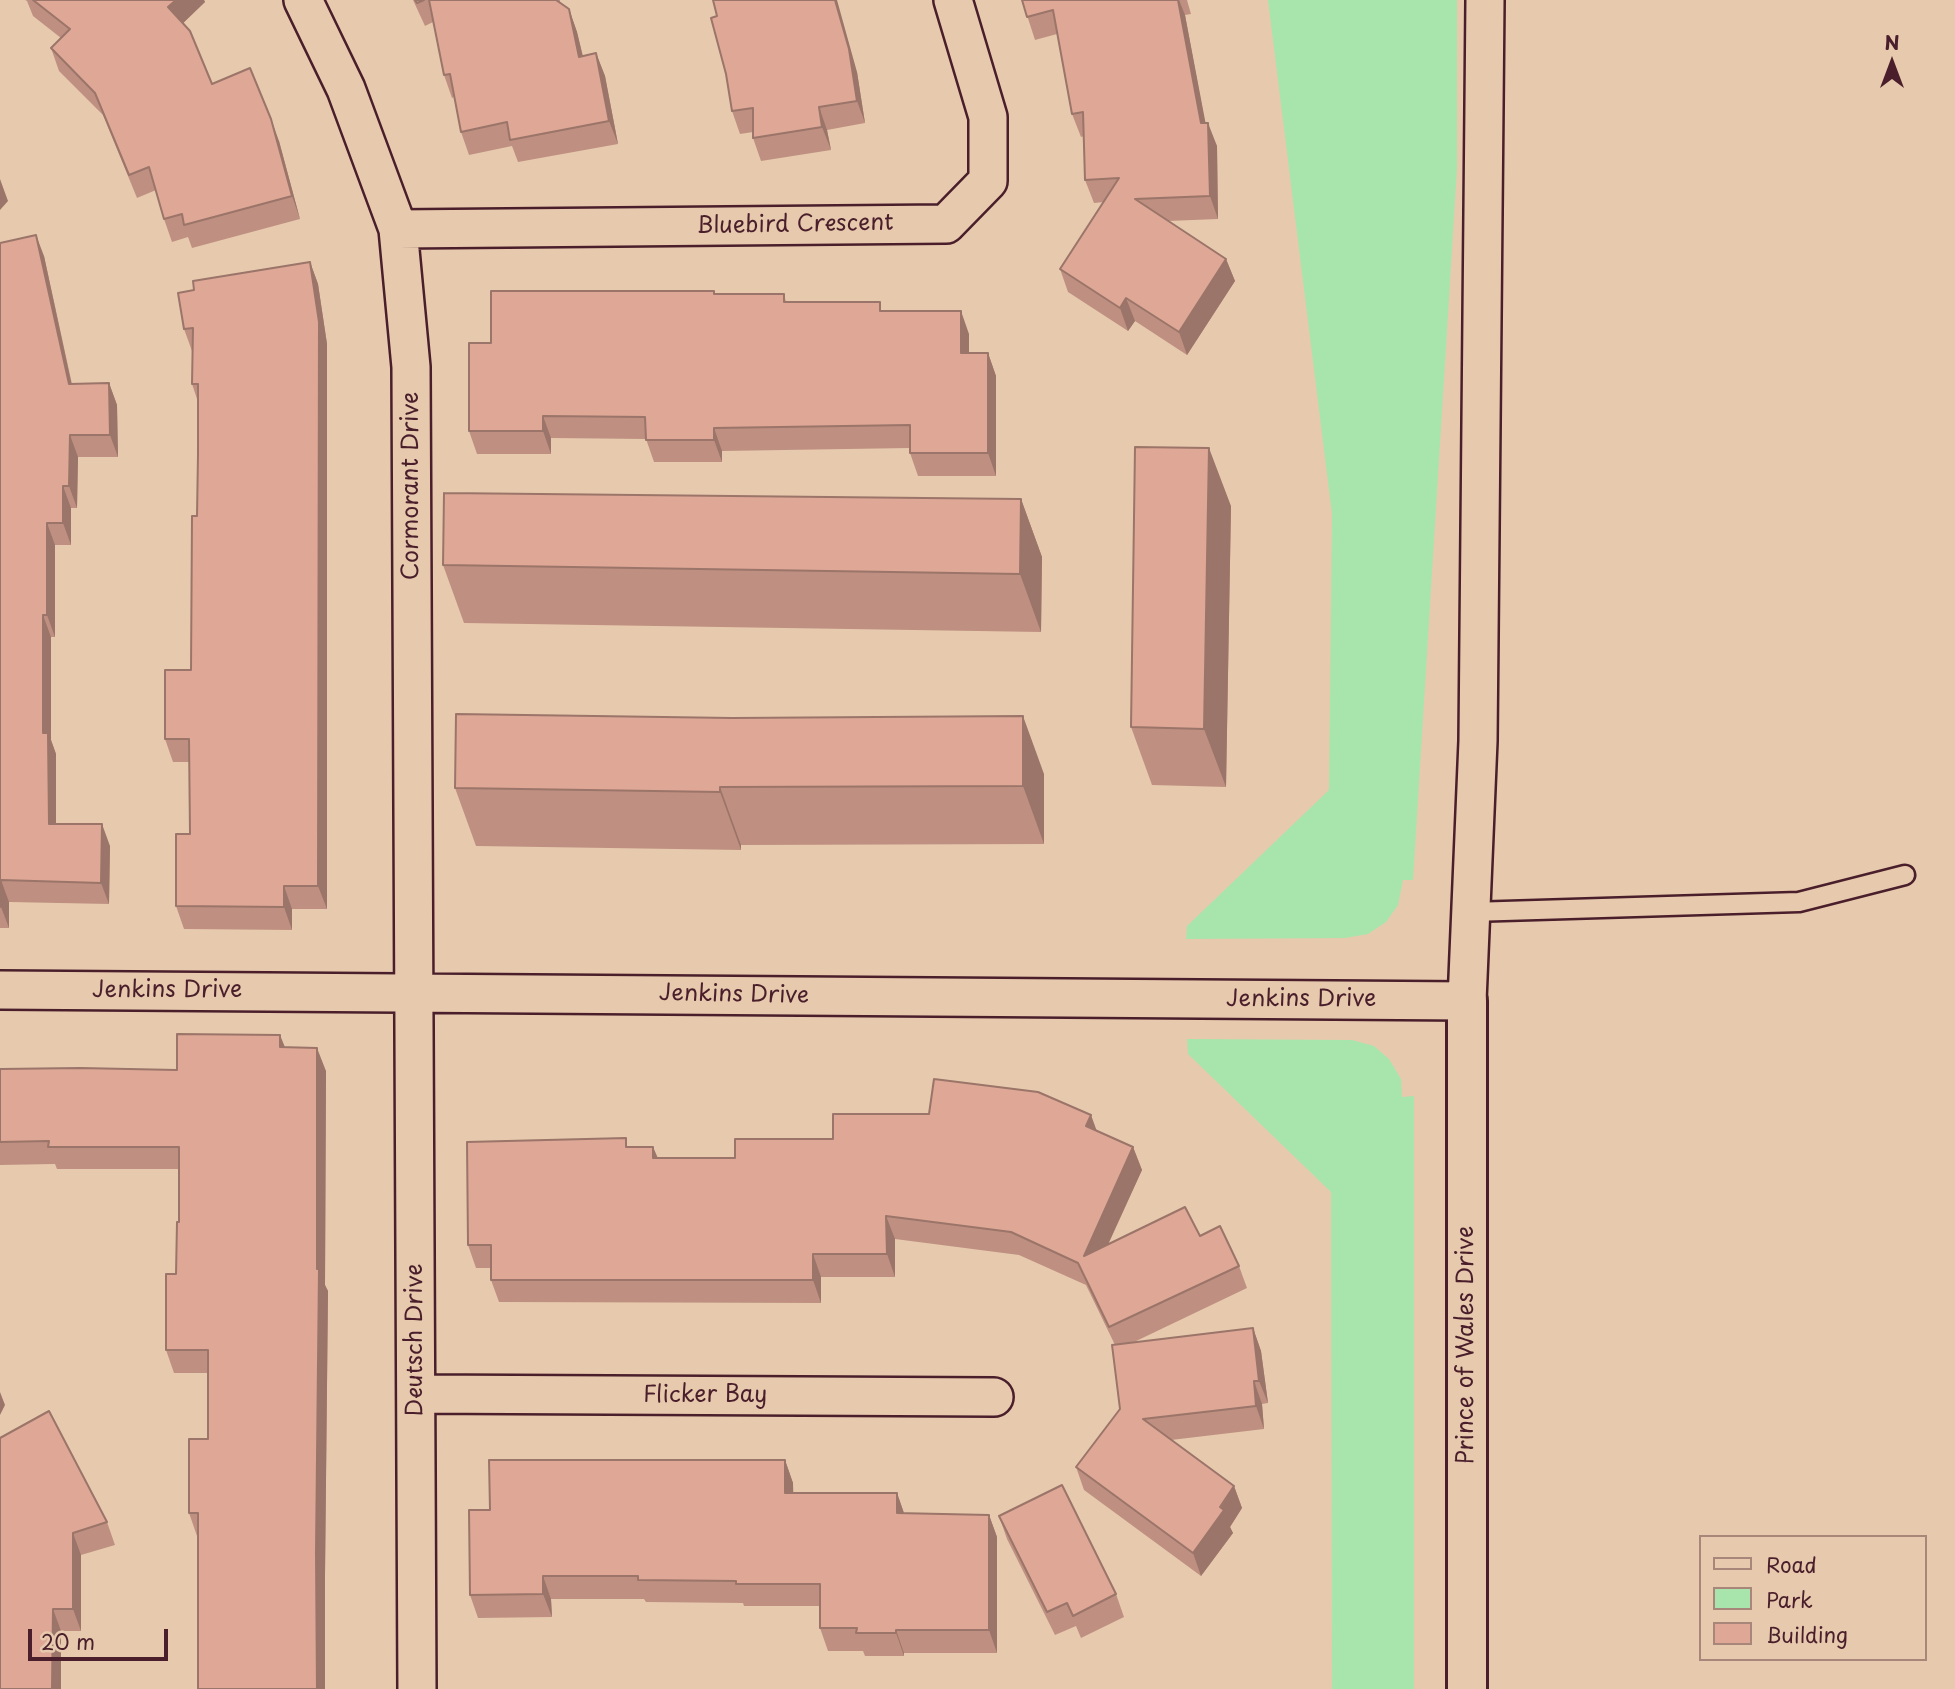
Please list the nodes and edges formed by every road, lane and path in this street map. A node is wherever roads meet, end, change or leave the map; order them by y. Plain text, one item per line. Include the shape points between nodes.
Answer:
1 (303, 0) edge
2 (953, 0) edge
3 (1485, 0) edge
4 (398, 229) junction
5 (1905, 875) dead end
6 (1471, 912) junction
7 (0, 990) edge
8 (415, 992) junction
9 (1467, 1001) junction
10 (416, 1394) junction
11 (994, 1397) dead end
12 (417, 1689) edge
13 (1467, 1689) edge

1 - 4 street, Cormorant Drive via 346,89
2 - 4 street, Bluebird Crescent via 988,117 988,181 946,224
3 - 6 street via 1478,741
4 - 8 street, Cormorant Drive via 411,367
5 - 6 lane via 1799,902
6 - 9 street
7 - 8 street, Jenkins Drive
8 - 9 street, Jenkins Drive
8 - 10 street, Deutsch Drive
9 - 13 main road, Prince of Wales Drive
10 - 11 street, Flicker Bay
10 - 12 street, Deutsch Drive

